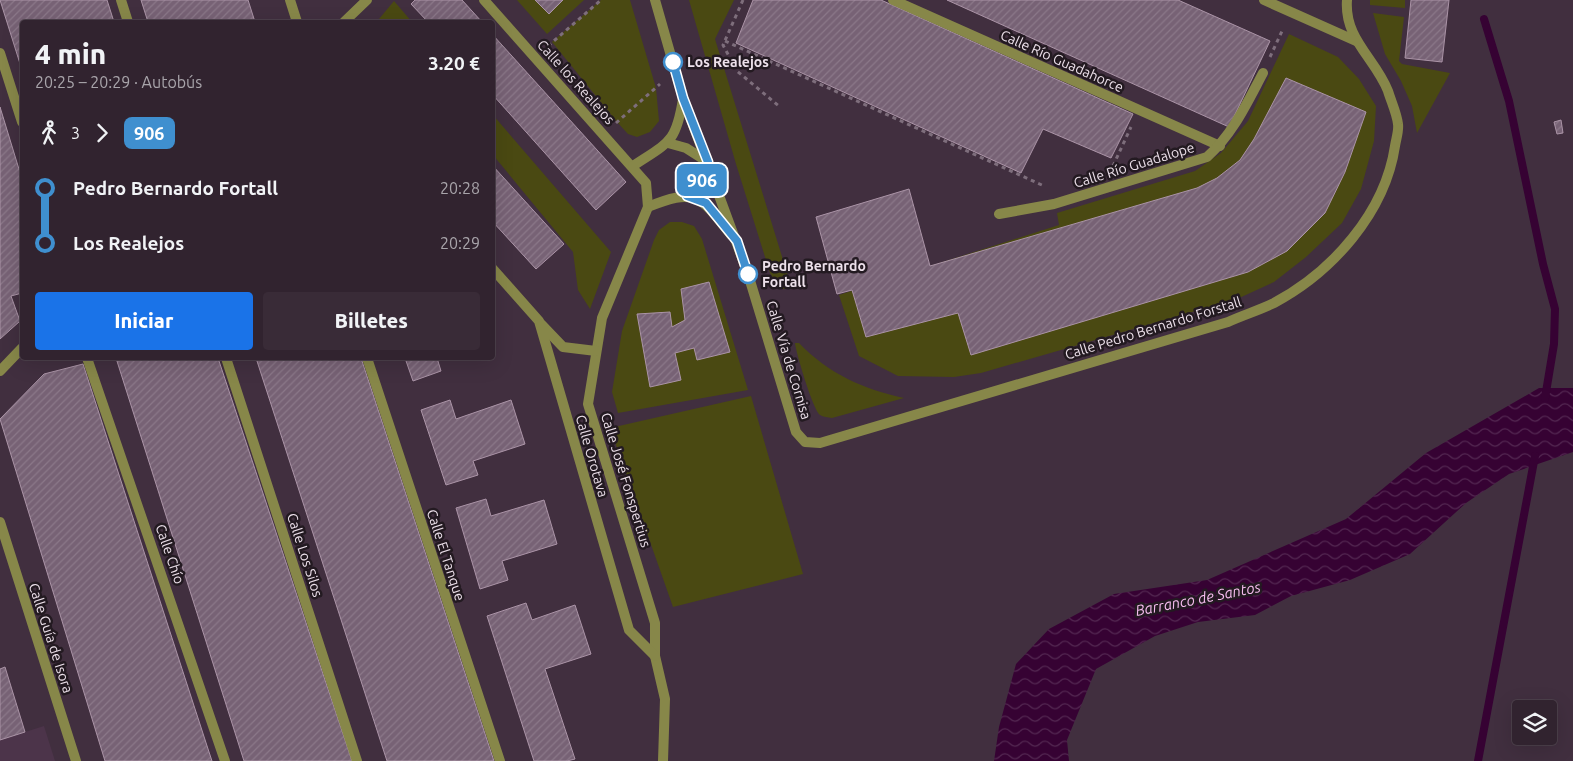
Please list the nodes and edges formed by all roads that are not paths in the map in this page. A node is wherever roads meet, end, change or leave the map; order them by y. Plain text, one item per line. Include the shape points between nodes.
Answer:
1 (121, 0) edge
2 (290, 0) edge
3 (367, 0) edge
4 (484, 0) edge
5 (655, 0) edge
6 (893, 0) edge
7 (1264, 0) edge
8 (1347, 0) edge
9 (127, 20) edge
10 (296, 20) edge
11 (346, 20) edge
12 (1356, 41) junction
13 (0, 53) edge
14 (1262, 73) road end
15 (683, 98) junction
16 (20, 116) edge
17 (668, 143) junction
18 (1220, 146) junction
19 (708, 162) junction
20 (633, 166) junction
21 (646, 183) joint
22 (687, 196) junction
23 (648, 208) junction
24 (999, 214) dead end
25 (737, 241) junction
26 (495, 271) edge
27 (539, 321) junction
28 (20, 350) edge
29 (596, 351) junction
30 (88, 360) edge
31 (227, 360) edge
32 (368, 360) edge
33 (0, 371) edge
34 (805, 442) joint
35 (0, 522) edge
36 (655, 656) junction
37 (76, 761) edge
38 (225, 761) edge
39 (357, 761) edge
40 (500, 761) edge
41 (663, 761) edge

1 - 9 street
2 - 10 street
3 - 11 street
4 - 20 street, Calle los Realejos
5 - 15 street, Calle Vía de Cornisa
6 - 18 street, Calle Río Guadahorce
7 - 12 street
8 - 12 street, Calle Pedro Bernardo Forstall via 1346,16
12 - 34 street, Calle Pedro Bernardo Forstall via 1387,89 1398,125 1393,161 1379,196 1353,239 1317,274 1274,302 1228,322 820,443
13 - 16 street
14 - 18 street, Calle Río Guadalope
15 - 17 street via 679,126
15 - 19 street, Calle Vía de Cornisa
17 - 19 street via 686,148
17 - 20 street
18 - 24 street, Calle Río Guadalope via 1207,157 1072,198
19 - 22 street via 701,182
19 - 25 street, Calle Vía de Cornisa
20 - 21 street, Calle los Realejos
21 - 23 street, Calle José Fonspertius
22 - 23 street via 669,198
22 - 25 street via 706,203
23 - 29 street, Calle José Fonspertius via 602,318
25 - 34 street, Calle Vía de Cornisa via 796,432
26 - 27 street, Calle Orotava
27 - 29 street via 563,347
27 - 36 street, Calle Orotava via 629,630
28 - 33 street
29 - 36 street, Calle José Fonspertius via 588,404 655,623
30 - 38 street, Calle Chío
31 - 39 street, Calle Los Silos
32 - 40 street, Calle El Tanque
35 - 37 street, Calle Guía de Isora
36 - 41 street, Calle José Fonspertius via 666,699

